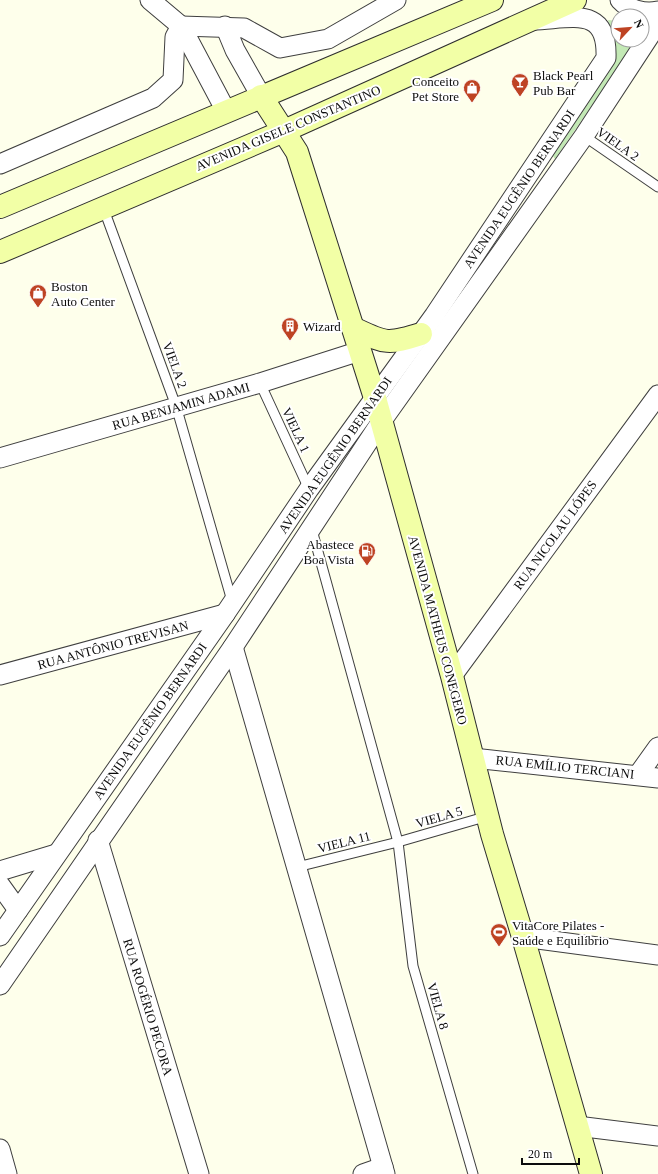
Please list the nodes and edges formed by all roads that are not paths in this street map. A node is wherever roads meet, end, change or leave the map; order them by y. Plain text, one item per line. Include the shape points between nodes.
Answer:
1 (150, 0) edge
2 (396, 0) edge
3 (575, 0) edge
4 (620, 0) edge
5 (488, 1) edge
6 (658, 11) edge
7 (532, 20) junction
8 (658, 23) edge
9 (181, 26) junction
10 (225, 26) junction
11 (261, 96) junction
12 (226, 111) junction
13 (284, 130) junction
14 (584, 136) junction
15 (0, 164) edge
16 (658, 187) edge
17 (0, 207) edge
18 (104, 207) junction
19 (0, 252) edge
20 (353, 328) junction
21 (421, 334) junction
22 (360, 351) junction
23 (260, 383) junction
24 (658, 395) edge
25 (375, 398) junction
26 (176, 406) junction
27 (381, 422) junction
28 (0, 458) edge
29 (309, 489) junction
30 (311, 527) junction
31 (229, 609) junction
32 (232, 647) junction
33 (0, 675) edge
34 (452, 676) junction
35 (658, 747) edge
36 (473, 758) junction
37 (638, 775) junction
38 (658, 778) edge
39 (488, 816) junction
40 (98, 840) junction
41 (398, 842) junction
42 (56, 854) junction
43 (297, 867) junction
44 (0, 871) edge
45 (0, 885) edge
46 (18, 910) junction
47 (0, 936) edge
48 (523, 937) junction
49 (658, 955) edge
50 (0, 985) edge
51 (577, 1126) junction
52 (658, 1136) edge
53 (0, 1149) edge
54 (384, 1170) edge
55 (6, 1174) edge
56 (198, 1174) edge
57 (363, 1174) edge
58 (473, 1174) edge
59 (591, 1174) edge

1 - 9 street
2 - 10 street via 328,39 280,48 244,28
3 - 7 main road, AVENIDA GISELE CONSTANTINO
4 - 6 street via 635,10 651,13
5 - 11 main road
7 - 13 main road, AVENIDA GISELE CONSTANTINO
7 - 21 street, AVENIDA EUGÊNIO BERNARDI via 584,18 596,22 607,42 606,58
8 - 14 street, AVENIDA EUGÊNIO BERNARDI
9 - 10 street
9 - 12 street
9 - 15 street via 175,37 173,80 153,98
10 - 11 street via 235,50
11 - 12 main road
11 - 13 main road, AVENIDA MATHEUS CONEGERO
12 - 17 main road
13 - 18 main road, AVENIDA GISELE CONSTANTINO
13 - 20 main road, AVENIDA MATHEUS CONEGERO via 297,152
14 - 16 lane, VIELA 2
14 - 27 street, AVENIDA EUGÊNIO BERNARDI
18 - 19 main road, AVENIDA GISELE CONSTANTINO
18 - 26 lane, VIELA 2
20 - 21 main road via 382,341 398,341
20 - 22 main road, AVENIDA MATHEUS CONEGERO
21 - 25 street, AVENIDA EUGÊNIO BERNARDI
22 - 23 street, RUA BENJAMIN ADAMI
22 - 25 main road, AVENIDA MATHEUS CONEGERO
23 - 26 street, RUA BENJAMIN ADAMI
23 - 29 lane, VIELA 1
24 - 34 street, RUA NICOLAU LÓPES
25 - 27 main road, AVENIDA MATHEUS CONEGERO
25 - 29 street, AVENIDA EUGÊNIO BERNARDI
26 - 28 street, RUA BENJAMIN ADAMI
26 - 31 lane, VIELA 2
27 - 30 street, AVENIDA EUGÊNIO BERNARDI
27 - 34 main road, AVENIDA MATHEUS CONEGERO
29 - 31 street, AVENIDA EUGÊNIO BERNARDI
30 - 32 street, AVENIDA EUGÊNIO BERNARDI
30 - 41 lane, VIELA 8
31 - 33 street, RUA ANTÔNIO TREVISAN
31 - 42 street, AVENIDA EUGÊNIO BERNARDI
32 - 40 street, AVENIDA EUGÊNIO BERNARDI
32 - 43 street
34 - 36 main road, AVENIDA MATHEUS CONEGERO
35 - 37 street
36 - 37 street, RUA EMÍLIO TERCIANI
36 - 39 main road, AVENIDA MATHEUS CONEGERO
37 - 38 street, RUA EMÍLIO TERCIANI
39 - 41 lane, VIELA 5
39 - 48 main road, AVENIDA MATHEUS CONEGERO
40 - 50 street, AVENIDA EUGÊNIO BERNARDI
40 - 56 street, RUA ROGÉRIO PECORA
41 - 43 lane, VIELA 11
41 - 58 lane, VIELA 8 via 413,966
42 - 44 street
42 - 46 street, AVENIDA EUGÊNIO BERNARDI
43 - 54 street
45 - 46 street
46 - 47 street, AVENIDA EUGÊNIO BERNARDI
48 - 49 street
48 - 51 main road, AVENIDA MATHEUS CONEGERO
51 - 52 street
51 - 59 main road, AVENIDA MATHEUS CONEGERO
53 - 55 street
54 - 57 street

